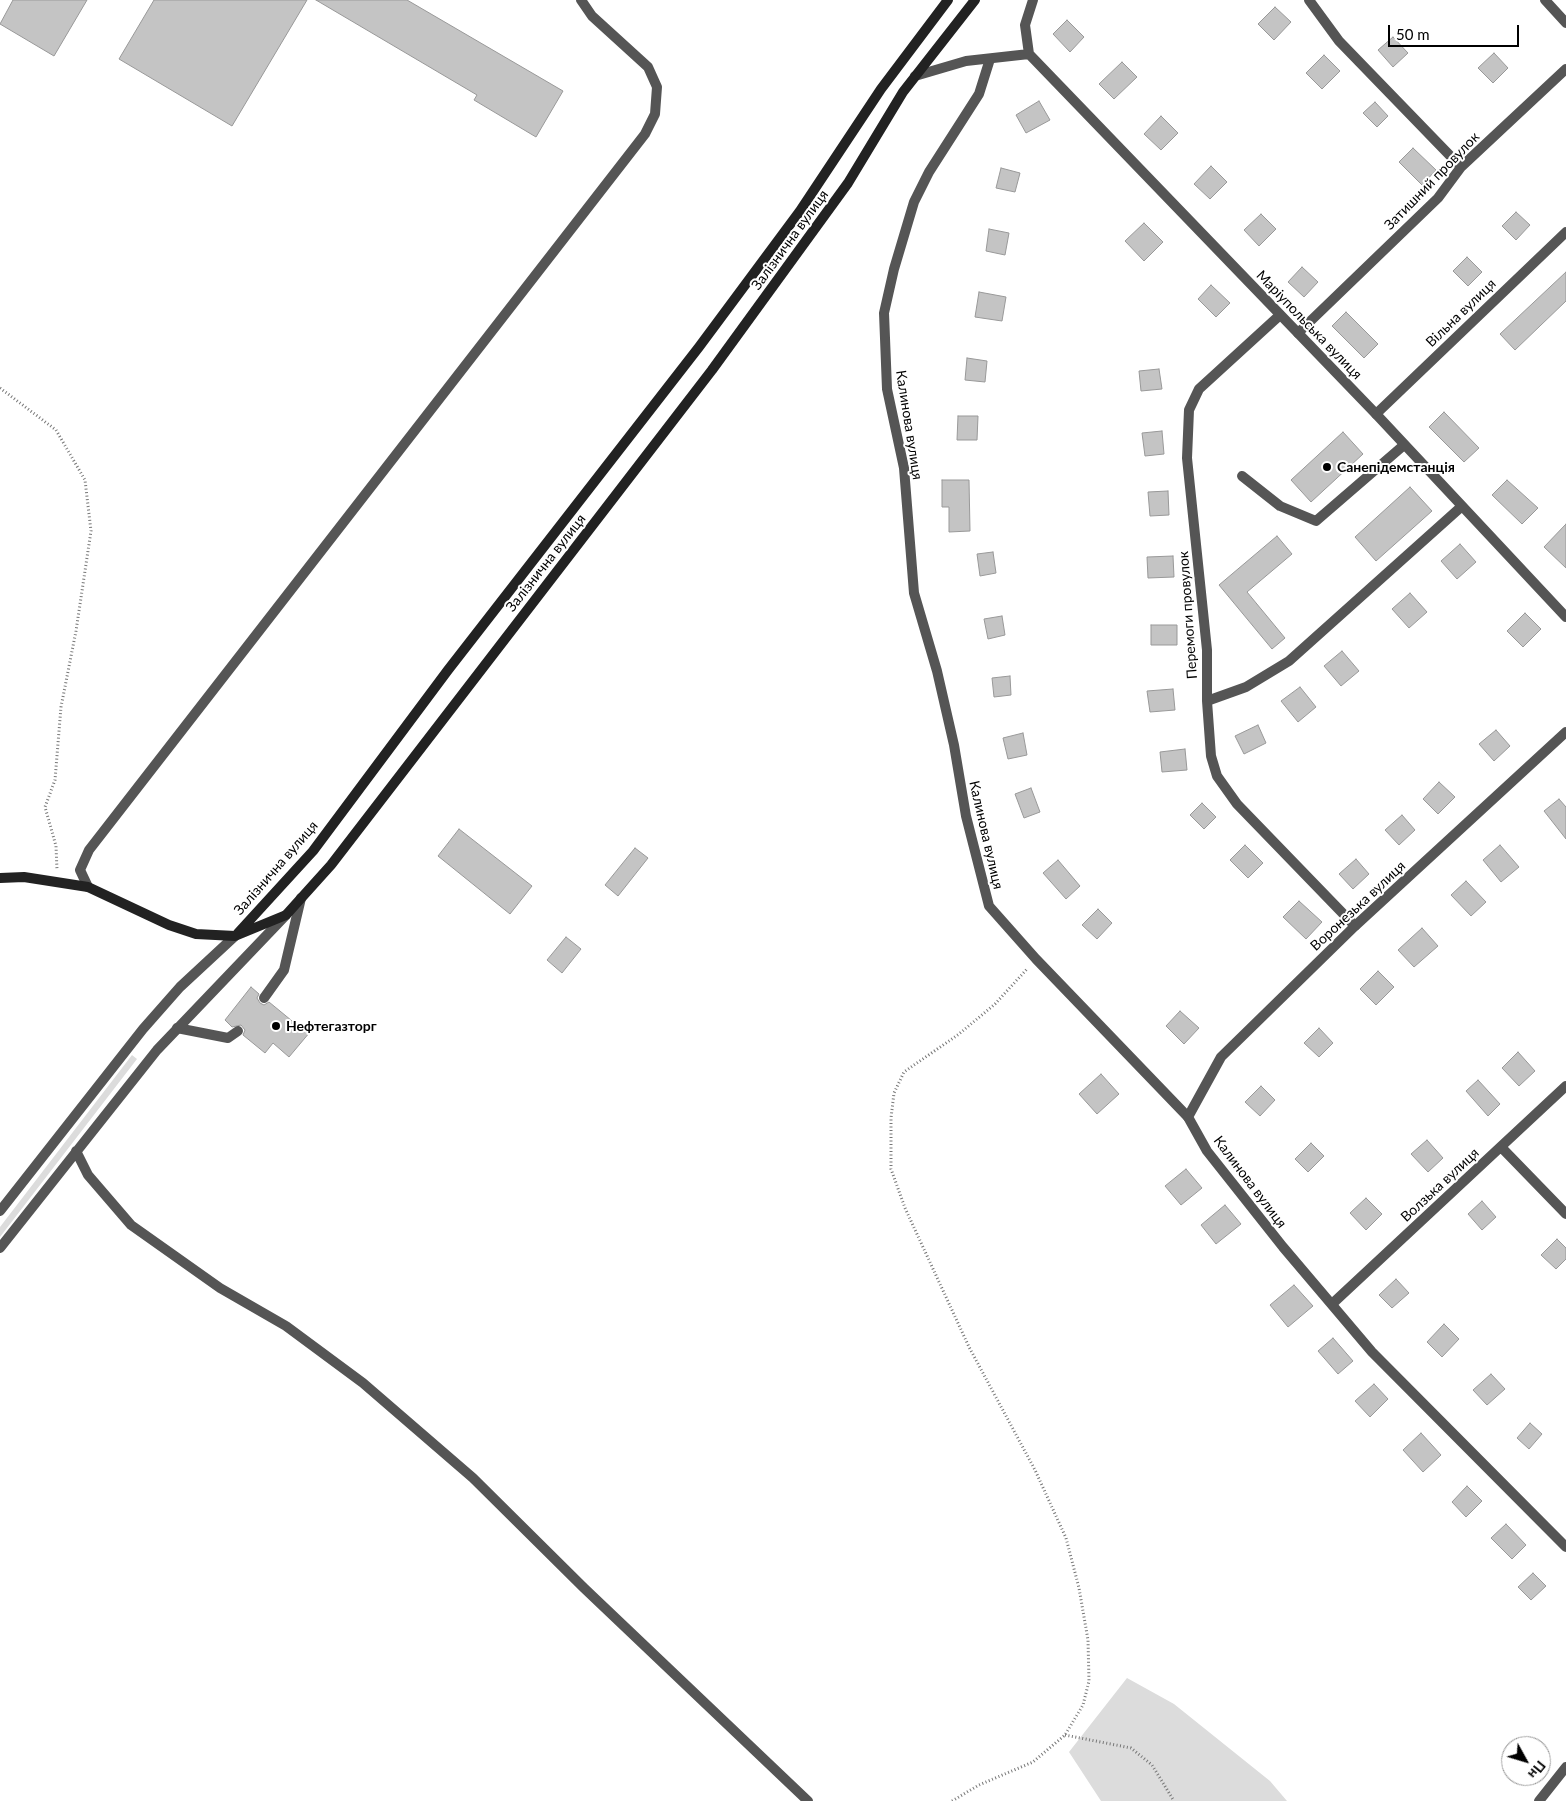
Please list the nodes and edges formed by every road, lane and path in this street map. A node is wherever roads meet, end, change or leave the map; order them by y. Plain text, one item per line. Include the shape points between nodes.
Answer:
1 (581, 0) edge
2 (948, 0) edge
3 (976, 0) edge
4 (1033, 0) edge
5 (1309, 0) edge
6 (1545, 0) edge
7 (1566, 23) edge
8 (1029, 54) junction
9 (990, 59) junction
10 (1566, 70) edge
11 (915, 76) junction
12 (1462, 167) junction
13 (1566, 232) edge
14 (1280, 316) junction
15 (1298, 333) junction
16 (0, 388) edge
17 (1376, 414) junction
18 (1404, 445) junction
19 (1242, 476) dead end
20 (1461, 507) junction
21 (1566, 617) edge
22 (1207, 701) junction
23 (1566, 732) edge
24 (0, 878) edge
25 (56, 882) junction
26 (88, 888) junction
27 (301, 898) junction
28 (286, 915) junction
29 (1355, 926) junction
30 (235, 936) junction
31 (1036, 959) junction
32 (264, 998) dead end
33 (176, 1028) junction
34 (238, 1031) dead end
35 (1566, 1086) edge
36 (1188, 1116) junction
37 (1501, 1147) junction
38 (76, 1151) junction
39 (0, 1211) edge
40 (1566, 1214) edge
41 (0, 1248) edge
42 (1332, 1304) junction
43 (1566, 1547) edge
44 (1065, 1735) junction
45 (1566, 1767) edge
46 (808, 1801) edge
47 (952, 1801) edge
48 (1174, 1801) edge
49 (1539, 1801) edge

1 - 26 street via 592,16 648,67 657,87 654,114 645,134 89,850 80,870
2 - 30 main road, Залізнична вулиця via 881,89 800,211 693,355 448,670 313,851
3 - 11 main road, Залізнична вулиця
4 - 8 street via 1025,25
5 - 12 street via 1339,41
6 - 7 street
8 - 9 street
8 - 14 street, Маріупольська вулиця
9 - 11 street via 966,60
9 - 31 street, Калинова вулиця via 979,94 929,172 904,232 884,313 887,390 904,468 914,593 954,745 966,816 989,906
10 - 12 street, Затишний провулок
11 - 27 main road, Залізнична вулиця via 848,183 712,370 331,865
12 - 15 street, Затишний провулок via 1438,198
13 - 17 street, Вільна вулиця
14 - 15 street, Маріупольська вулиця
14 - 22 street, Перемоги провулок via 1199,389 1189,410 1187,458 1207,650
15 - 17 street, Маріупольська вулиця
16 - 25 path via 56,430 85,480 91,531 61,706 55,780 45,808 56,846
17 - 18 street, Маріупольська вулиця
18 - 19 street via 1316,522 1280,506
18 - 20 street, Маріупольська вулиця
20 - 21 street, Маріупольська вулиця
20 - 22 street via 1289,661 1246,687
22 - 29 street, Перемоги провулок via 1211,756 1217,776 1237,804
23 - 29 street, Воронезька вулиця
24 - 25 main road via 24,877
25 - 26 main road
26 - 30 main road via 196,934
27 - 28 main road, Залізнична вулиця
27 - 32 street via 284,970
28 - 30 main road, Залізнична вулиця
28 - 33 street
29 - 36 street, Воронезька вулиця via 1221,1057
30 - 39 street via 180,987 143,1029
31 - 36 street, Калинова вулиця
31 - 44 path via 988,1010 904,1072 894,1094 891,1169 905,1208 969,1347 1035,1470 1066,1538 1088,1640 1088,1681 1083,1706
33 - 34 street via 228,1038
33 - 38 street
35 - 37 street, Волзька вулиця
36 - 42 street, Калинова вулиця via 1207,1151
37 - 40 street
37 - 42 street, Волзька вулиця
38 - 41 street
38 - 46 street via 88,1175 131,1225 220,1288 294,1331 363,1383 474,1478 584,1588
42 - 43 street, Калинова вулиця via 1372,1352
44 - 47 path via 1033,1762 979,1785
44 - 48 path via 1131,1748 1152,1765
45 - 49 street

